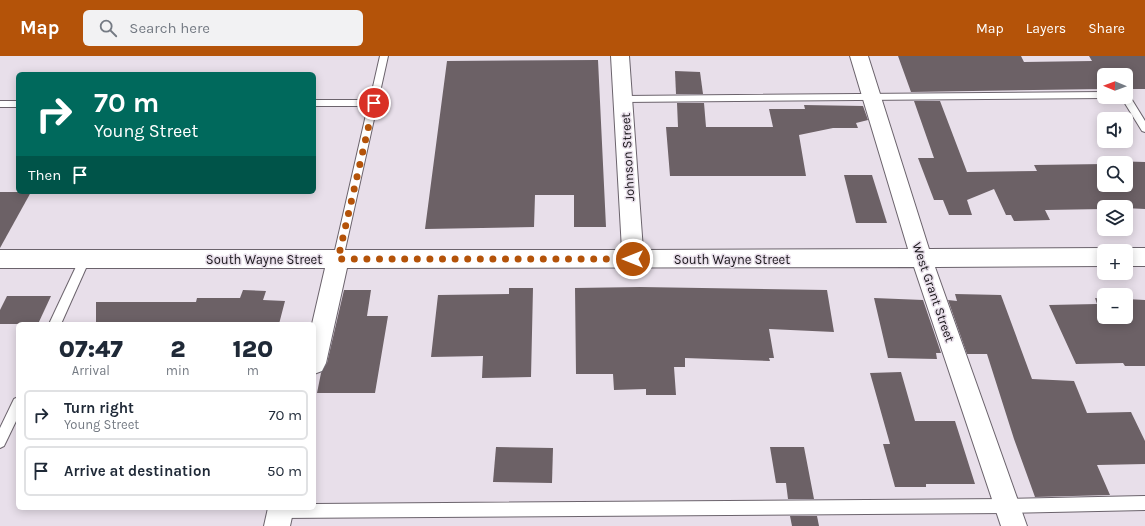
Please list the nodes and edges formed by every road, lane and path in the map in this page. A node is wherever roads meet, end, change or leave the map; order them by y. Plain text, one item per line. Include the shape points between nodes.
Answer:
1 (384, 56) edge
2 (620, 56) edge
3 (860, 56) edge
4 (1097, 95) edge
5 (872, 97) junction
6 (624, 99) junction
7 (316, 103) edge
8 (374, 103) junction
9 (0, 104) edge
10 (16, 104) edge
11 (1130, 104) edge
12 (1145, 129) edge
13 (1097, 257) edge
14 (1133, 257) edge
15 (1145, 257) edge
16 (0, 259) edge
17 (85, 259) junction
18 (338, 259) junction
19 (633, 259) junction
20 (922, 259) junction
21 (56, 322) edge
22 (316, 354) edge
23 (16, 408) edge
24 (0, 442) edge
25 (1145, 503) edge
26 (279, 515) edge
27 (1010, 516) edge

1 - 8 lane
2 - 6 street, Johnson Street
3 - 5 street, West Grant Street
4 - 5 lane
5 - 6 lane
5 - 20 street, West Grant Street
6 - 19 street, Johnson Street
7 - 8 lane
8 - 18 lane
9 - 10 lane
11 - 12 lane
13 - 20 street, South Wayne Street
14 - 15 street
16 - 17 street, South Wayne Street
17 - 18 street, South Wayne Street
17 - 21 lane
18 - 19 street, South Wayne Street
18 - 22 street
19 - 20 street, South Wayne Street
20 - 27 street, West Grant Street
23 - 24 lane
25 - 27 lane
26 - 27 lane

